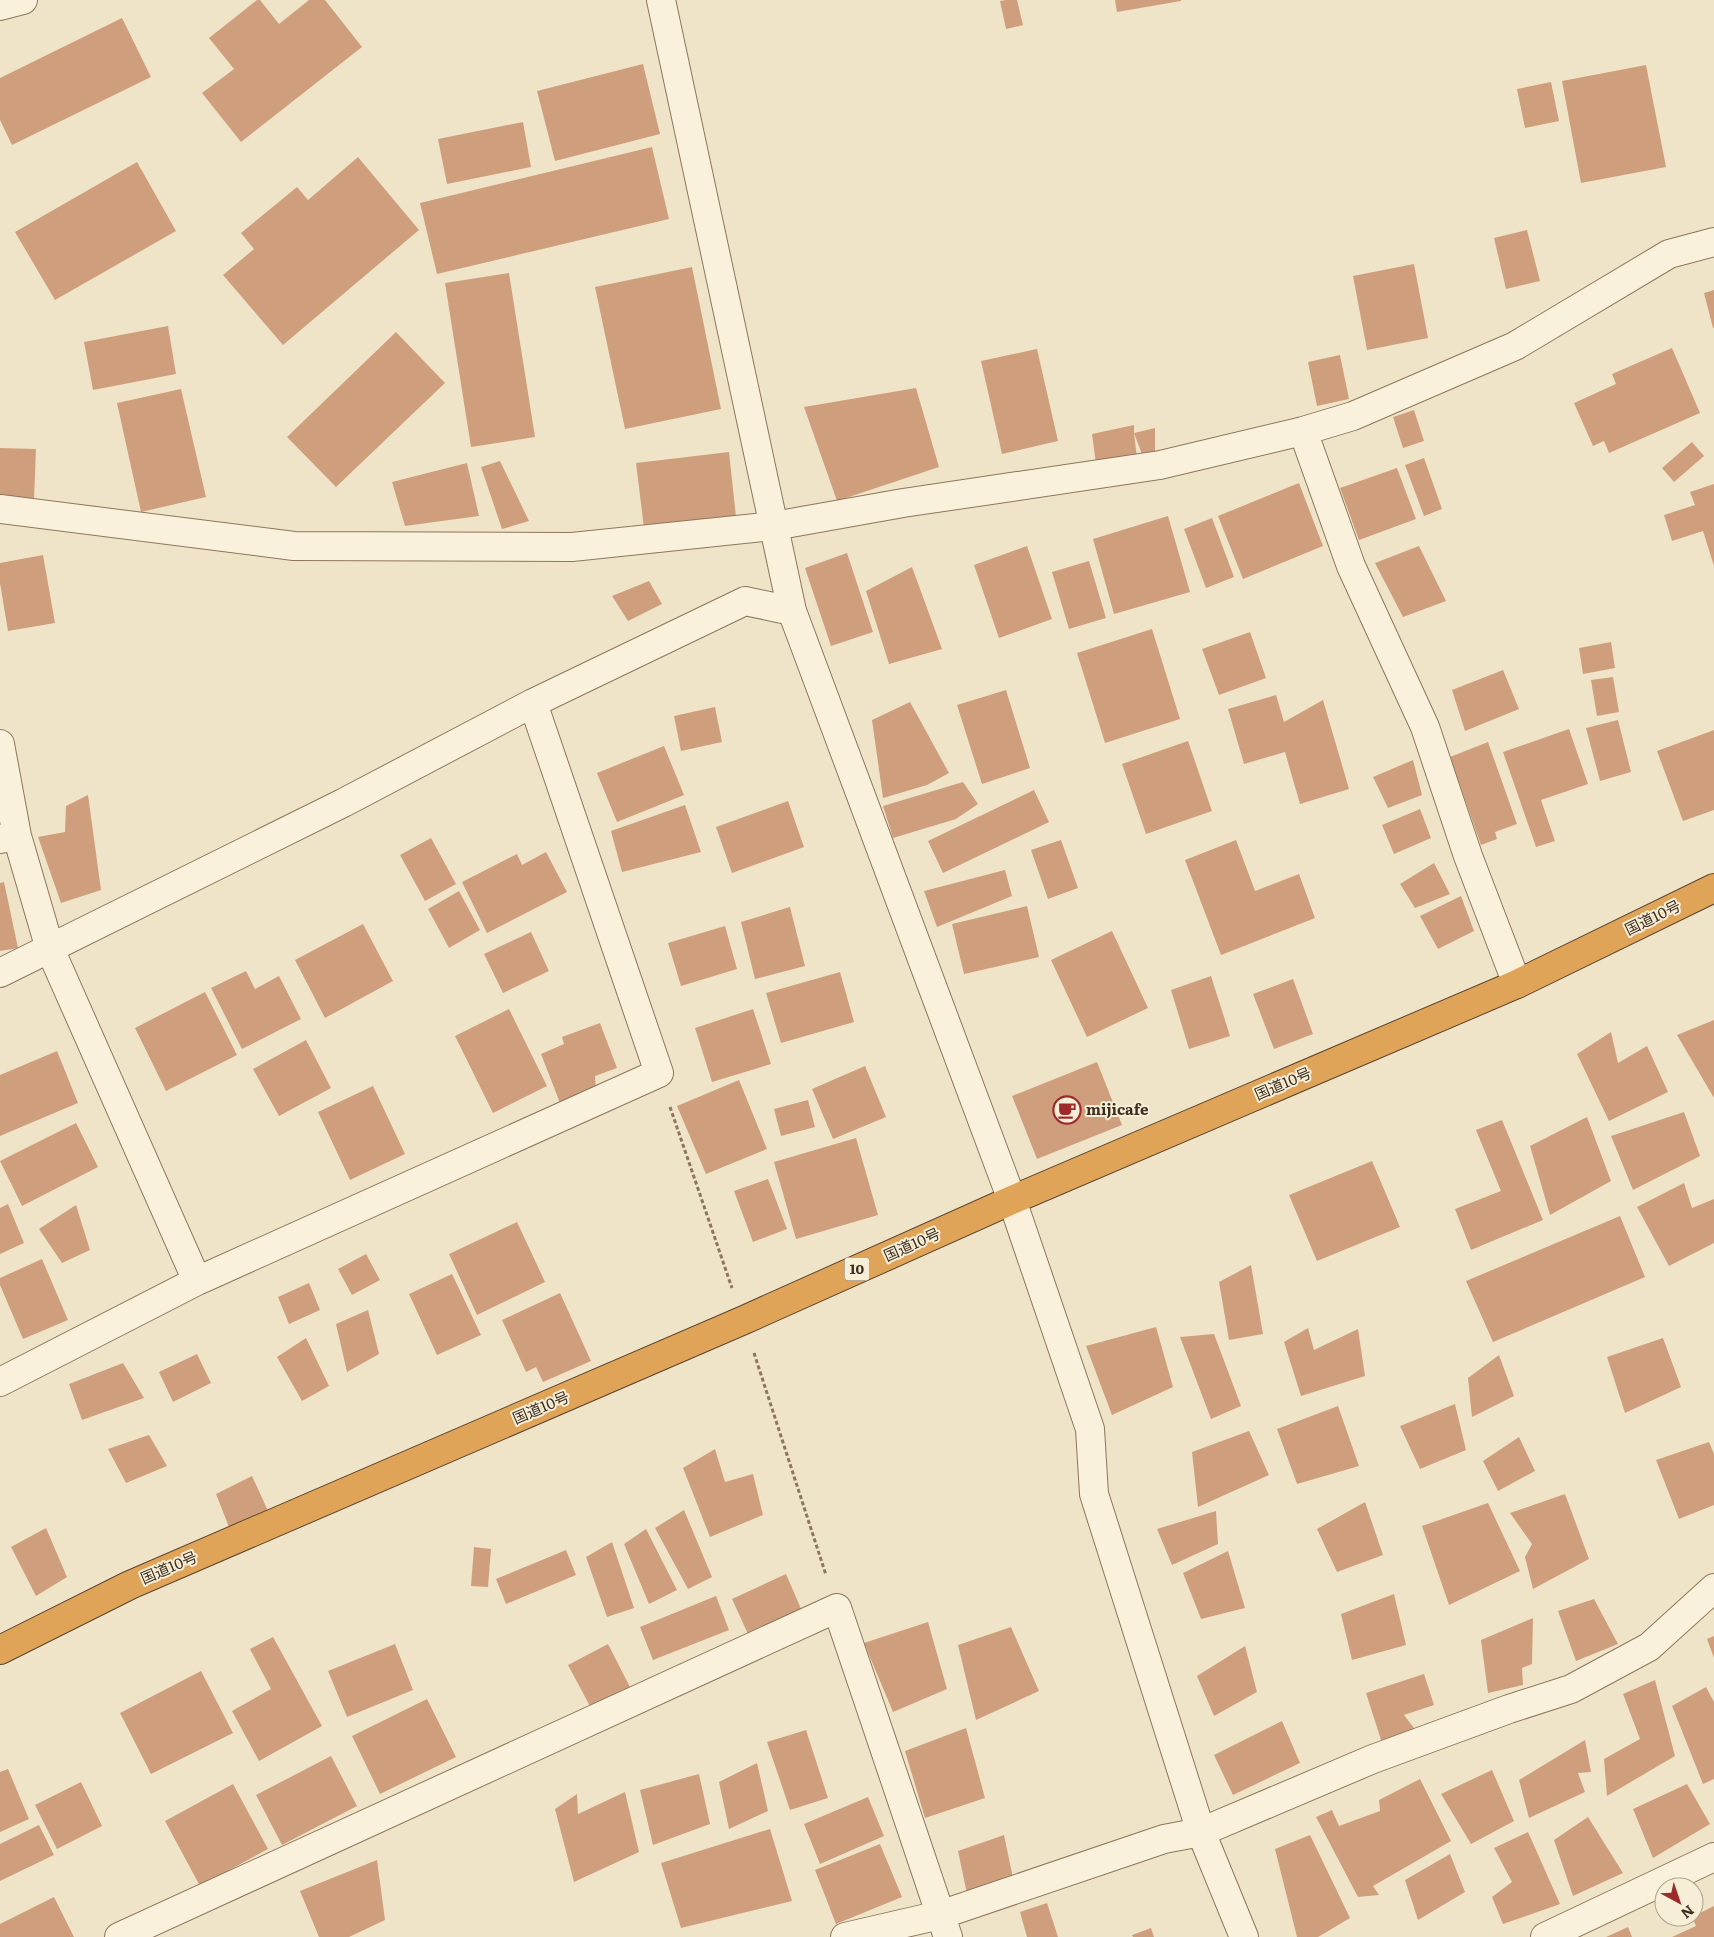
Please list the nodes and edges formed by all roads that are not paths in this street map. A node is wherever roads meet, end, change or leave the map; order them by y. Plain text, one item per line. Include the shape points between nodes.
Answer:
1 (23, 0) edge
2 (660, 0) edge
3 (0, 6) edge
4 (1714, 242) edge
5 (1303, 431) junction
6 (0, 509) edge
7 (774, 526) junction
8 (792, 611) junction
9 (533, 703) junction
10 (0, 744) edge
11 (9, 838) edge
12 (1714, 888) edge
13 (50, 949) junction
14 (0, 973) edge
15 (1517, 984) junction
16 (1012, 1200) junction
17 (197, 1280) junction
18 (0, 1382) edge
19 (1714, 1588) edge
20 (0, 1650) edge
21 (1201, 1832) junction
22 (1714, 1856) edge
23 (944, 1926) edge
24 (119, 1937) edge
25 (845, 1937) edge
26 (1244, 1937) edge
27 (1545, 1937) edge

1 - 3 street
2 - 7 street
4 - 5 street via 1669,254 1515,346 1354,416
5 - 7 street via 1160,466 903,503
5 - 15 street via 1351,566 1425,727 1468,856
6 - 7 street via 294,546 572,547
7 - 8 street
8 - 9 street via 745,601
8 - 16 street
9 - 13 street via 343,803
9 - 17 street via 659,1073
10 - 11 street
11 - 13 street
12 - 15 highway, 国道10号 / 10
13 - 14 street
13 - 17 street
15 - 16 highway, 国道10号 / 10
16 - 20 highway, 国道10号 / 10 via 744,1320 130,1585
16 - 21 street via 1090,1429 1094,1494
17 - 18 street
19 - 21 street via 1649,1647 1571,1690 1509,1709 1374,1759
21 - 23 street via 1164,1839
21 - 26 street
22 - 27 street
23 - 24 street via 837,1608
23 - 25 street

